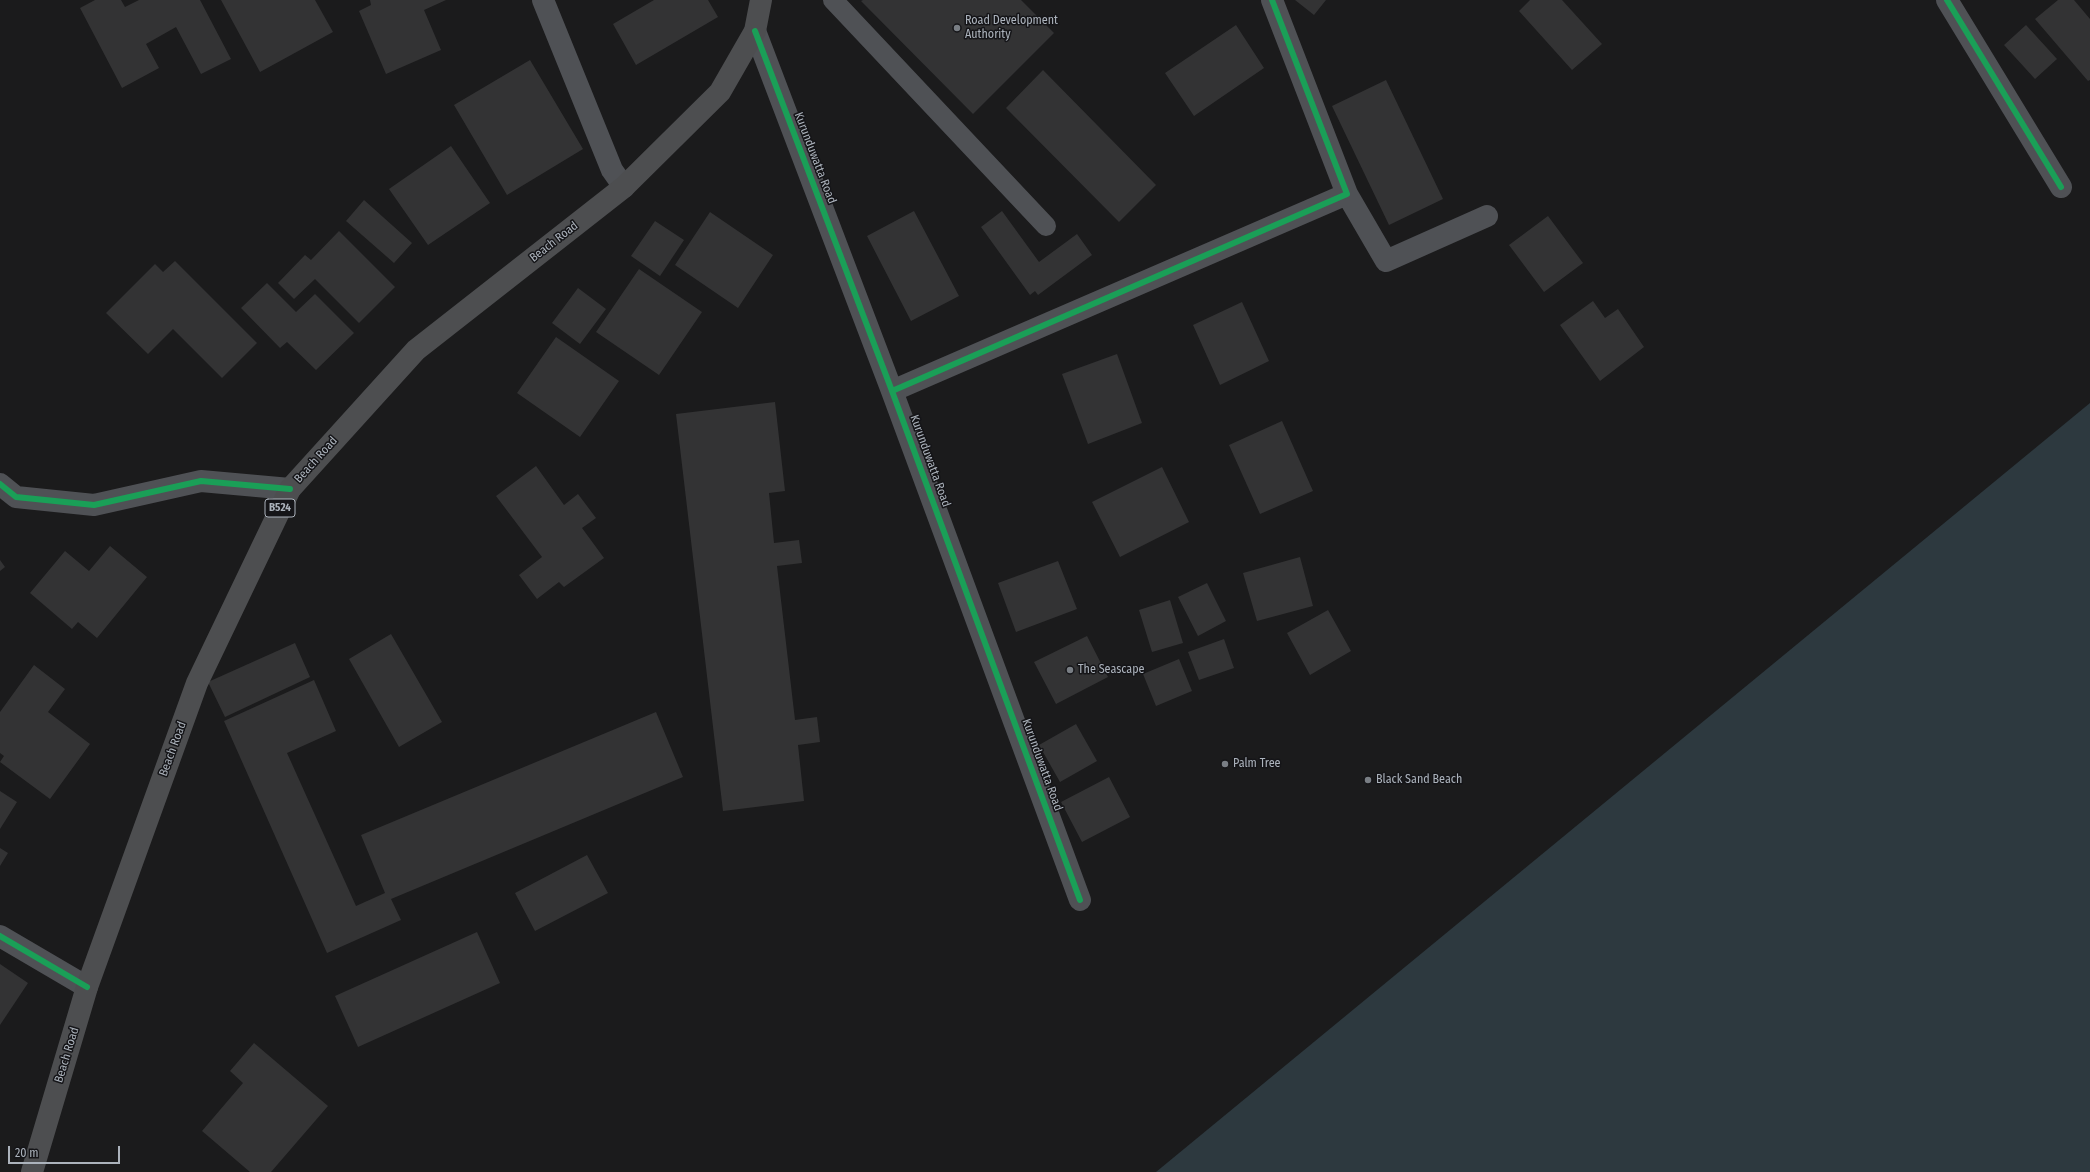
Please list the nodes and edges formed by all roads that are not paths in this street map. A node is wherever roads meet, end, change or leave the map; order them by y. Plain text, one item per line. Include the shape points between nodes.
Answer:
1 (543, 0) edge
2 (761, 0) edge
3 (833, 0) edge
4 (1272, 0) edge
5 (1947, 0) edge
6 (755, 31) junction
7 (2061, 186) dead end
8 (624, 187) junction
9 (1347, 194) junction
10 (1487, 216) dead end
11 (1046, 226) dead end
12 (892, 391) junction
13 (0, 484) edge
14 (290, 489) junction
15 (1080, 900) dead end
16 (0, 936) edge
17 (87, 988) junction
18 (32, 1172) edge

1 - 8 street via 612,170
2 - 6 main road, Beach Road / B524
3 - 11 lane
4 - 9 street
5 - 7 street
6 - 8 main road, Beach Road / B524 via 720,92
6 - 12 street, Kurunduwatta Road
8 - 14 main road, Beach Road / B524 via 416,350
9 - 10 street via 1386,260
9 - 12 street
12 - 15 street, Kurunduwatta Road
13 - 14 street via 16,497 94,505 201,482
14 - 17 main road, Beach Road / B524 via 197,683
16 - 17 street
17 - 18 main road, Beach Road / B524

